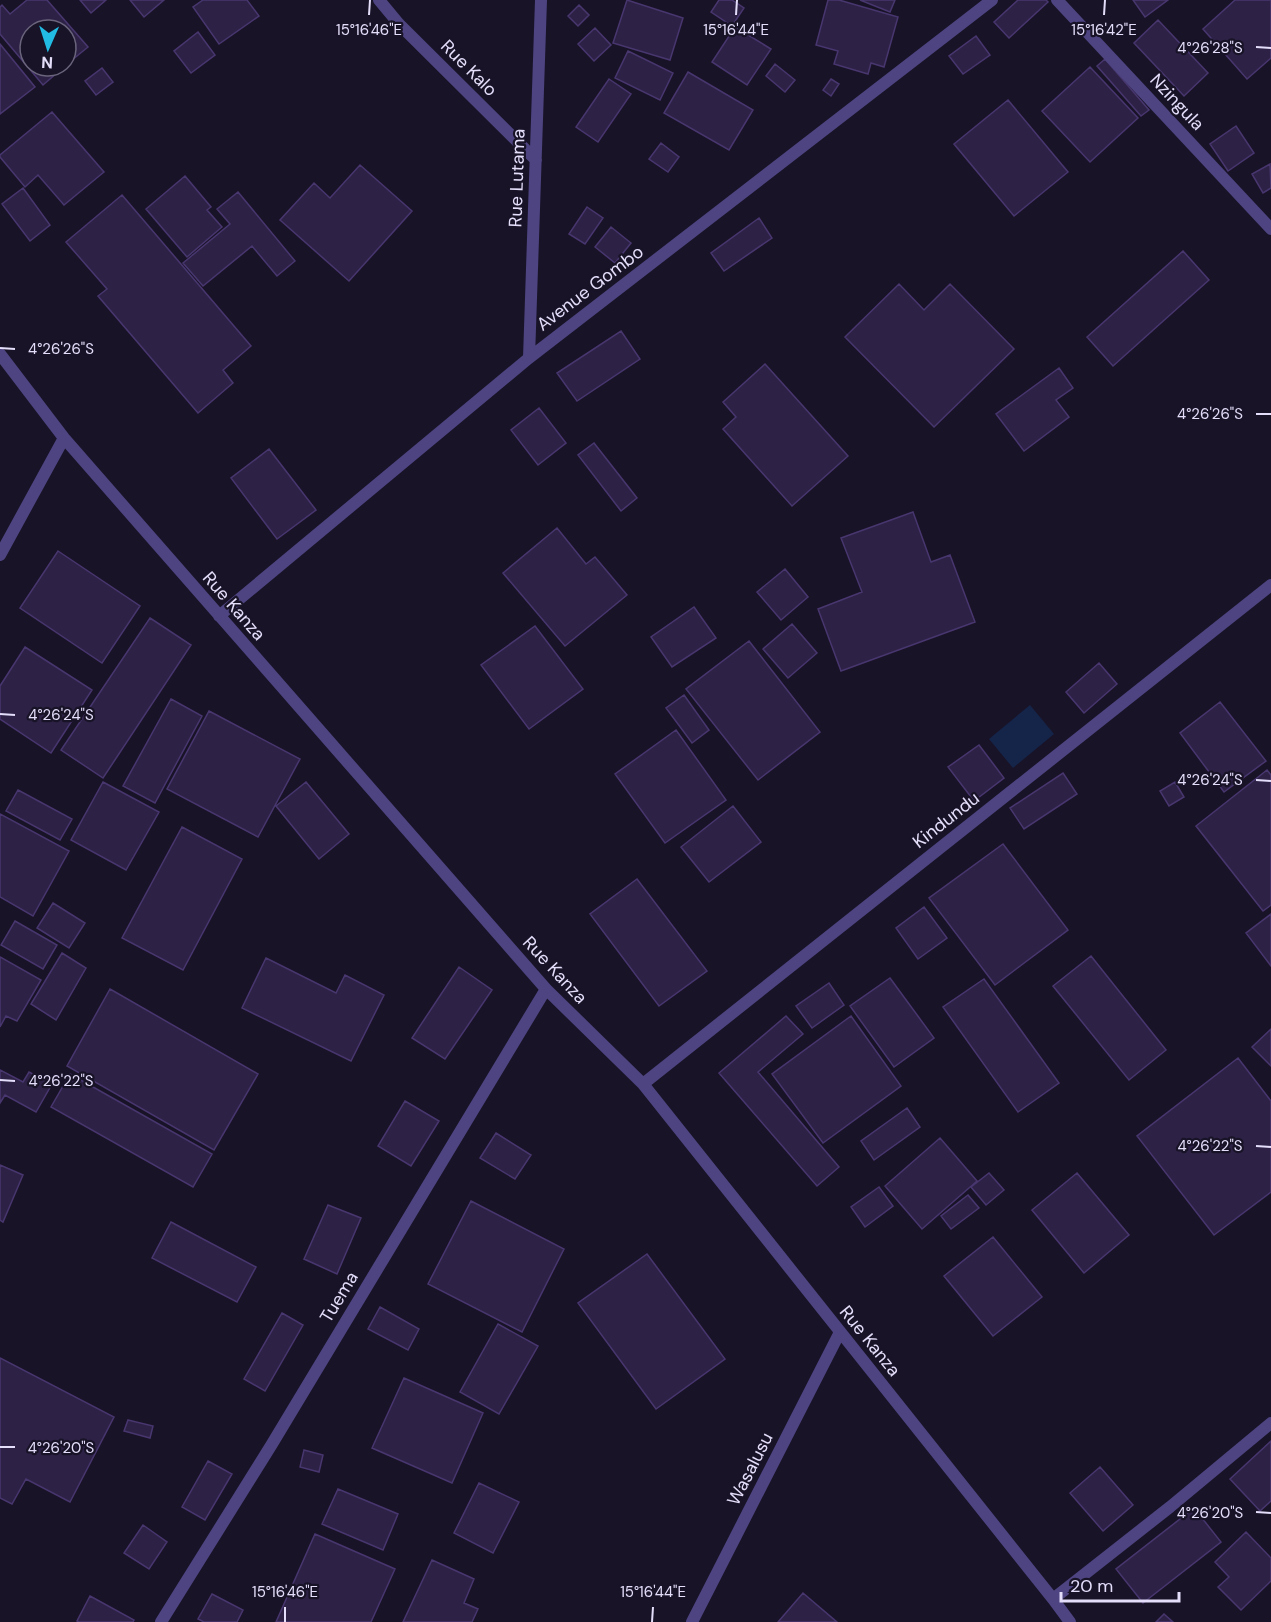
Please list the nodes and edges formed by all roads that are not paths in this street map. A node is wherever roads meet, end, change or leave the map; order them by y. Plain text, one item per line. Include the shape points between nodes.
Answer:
1 (380, 0) edge
2 (541, 0) edge
3 (992, 0) edge
4 (1057, 0) edge
5 (536, 160) junction
6 (1271, 229) edge
7 (0, 354) edge
8 (529, 358) junction
9 (64, 438) junction
10 (0, 555) edge
11 (1271, 585) edge
12 (219, 616) junction
13 (546, 989) junction
14 (643, 1084) junction
15 (840, 1332) junction
16 (1271, 1423) edge
17 (1053, 1599) junction
18 (160, 1622) edge
19 (692, 1622) edge
20 (1070, 1622) edge

1 - 5 street, Rue Kalo via 399,24
2 - 5 street, Rue Lutama
3 - 8 street, Avenue Gombo
4 - 6 street, Nzingula
5 - 8 street, Rue Lutama
7 - 9 street, Rue Kanza
8 - 12 street, Avenue Gombo
9 - 10 street
9 - 12 street, Rue Kanza
11 - 14 street, Kindundu
12 - 13 street, Rue Kanza
13 - 14 street, Rue Kanza
13 - 18 street, Tuema
14 - 15 street, Rue Kanza
15 - 17 street, Rue Kanza
15 - 19 street, Wasalusu
16 - 17 street
17 - 20 street, Rue Kanza

